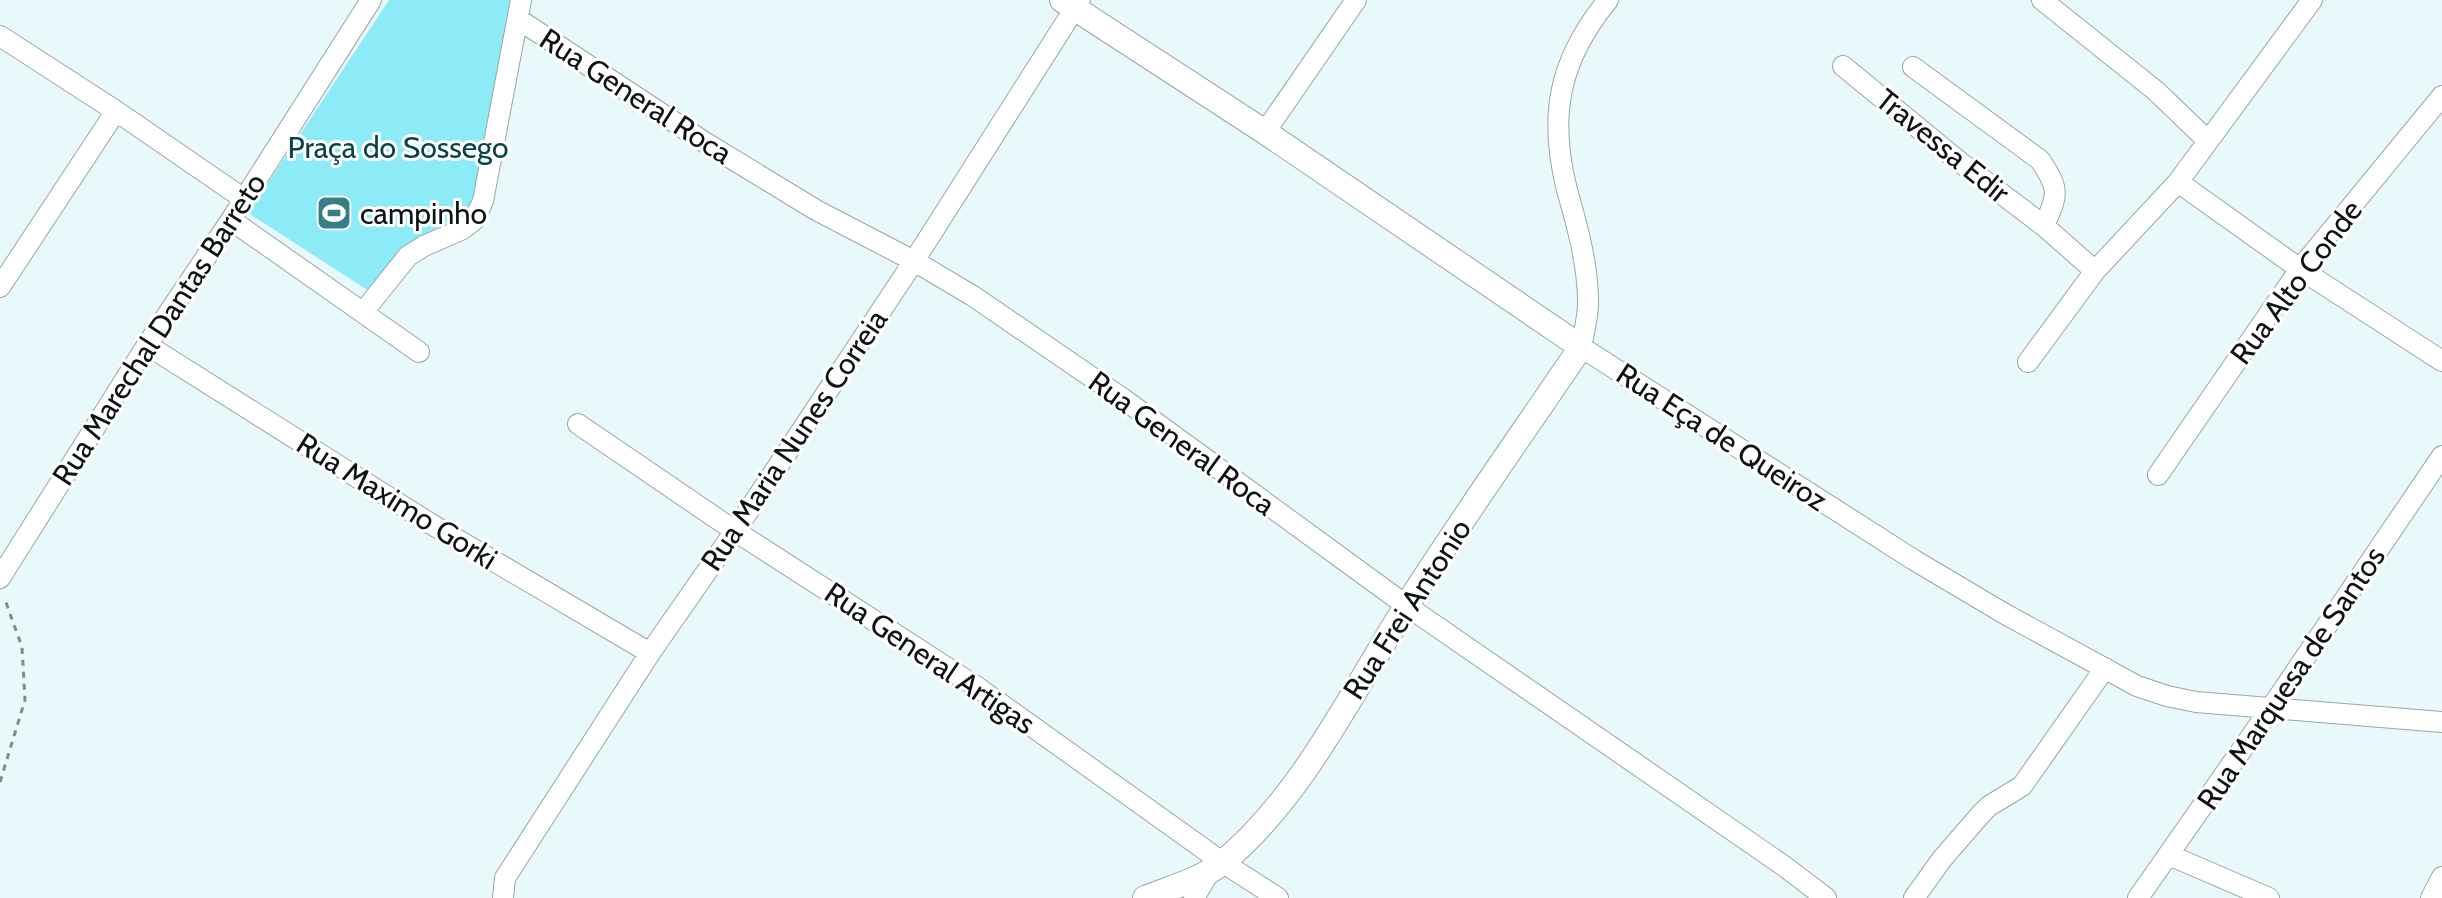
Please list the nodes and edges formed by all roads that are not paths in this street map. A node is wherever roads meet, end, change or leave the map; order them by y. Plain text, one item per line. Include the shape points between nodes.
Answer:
1 (371, 0) edge
2 (1356, 0) edge
3 (1608, 0) edge
4 (2042, 0) edge
5 (2312, 0) edge
6 (1072, 3) edge
7 (520, 10) edge
8 (0, 36) edge
9 (1843, 66) dead end
10 (1913, 67) dead end
11 (2442, 96) edge
12 (116, 111) junction
13 (1265, 132) junction
14 (2208, 141) junction
15 (2178, 182) junction
16 (244, 199) junction
17 (231, 220) junction
18 (2044, 226) junction
19 (914, 261) junction
20 (2300, 269) junction
21 (2095, 271) junction
22 (0, 287) edge
23 (364, 311) junction
24 (147, 345) junction
25 (1581, 347) junction
26 (419, 352) dead end
27 (2442, 361) edge
28 (2028, 362) dead end
29 (578, 424) dead end
30 (2442, 456) edge
31 (2158, 475) dead end
32 (735, 531) junction
33 (0, 578) edge
34 (1407, 606) junction
35 (650, 653) junction
36 (2105, 668) junction
37 (2271, 708) junction
38 (2442, 722) edge
39 (2169, 855) junction
40 (1216, 867) junction
41 (2442, 877) edge
42 (504, 888) edge
43 (1145, 898) edge
44 (1194, 898) edge
45 (1278, 898) edge
46 (1826, 898) edge
47 (1914, 898) edge
48 (2138, 898) edge
49 (2269, 898) edge
50 (2431, 898) edge

1 - 16 street, Rua Marechal Dantas Barreto
2 - 13 street
3 - 25 street via 1571,60 1558,106 1561,162 1587,286
4 - 14 street via 2156,91
5 - 14 street
6 - 13 street, Rua Eça de Queiroz
6 - 19 street, Rua Maria Nunes Correia
7 - 19 street, Rua General Roca via 706,143
7 - 23 street via 483,201 474,220 408,256
8 - 12 street
9 - 18 street, Travessa Edir
10 - 18 street, Travessa Edir via 2040,160 2055,181 2055,201
11 - 20 street, Rua Alto Conde
12 - 16 street
12 - 22 street
13 - 25 street, Rua Eça de Queiroz
14 - 15 street
15 - 20 street
15 - 21 street
16 - 17 street, Rua Marechal Dantas Barreto
17 - 23 street
17 - 24 street, Rua Marechal Dantas Barreto
18 - 21 street, Travessa Edir
19 - 32 street, Rua Maria Nunes Correia
19 - 34 street, Rua General Roca via 1122,398
20 - 27 street
20 - 31 street, Rua Alto Conde
21 - 28 street
23 - 26 street
24 - 33 street, Rua Marechal Dantas Barreto
24 - 35 street, Rua Maximo Gorki via 431,524
25 - 34 street, Rua Frei Antonio
25 - 36 street, Rua Eça de Queiroz via 1914,560
29 - 32 street, Rua General Artigas
30 - 37 street, Rua Marquesa de Santos
32 - 35 street, Rua Maria Nunes Correia
32 - 40 street, Rua General Artigas via 977,687
34 - 40 street, Rua Frei Antonio via 1294,787
34 - 46 street, Rua General Roca
35 - 42 street, Rua Maria Nunes Correia
36 - 37 street, Rua Eça de Queiroz via 2167,696
36 - 47 street via 2022,786 1981,814
37 - 38 street, Rua Eça de Queiroz
37 - 39 street, Rua Marquesa de Santos
39 - 48 street, Rua Marquesa de Santos
39 - 49 street
40 - 43 street
40 - 44 street, Rua Frei Antonio
40 - 45 street, Rua General Artigas
41 - 50 street

